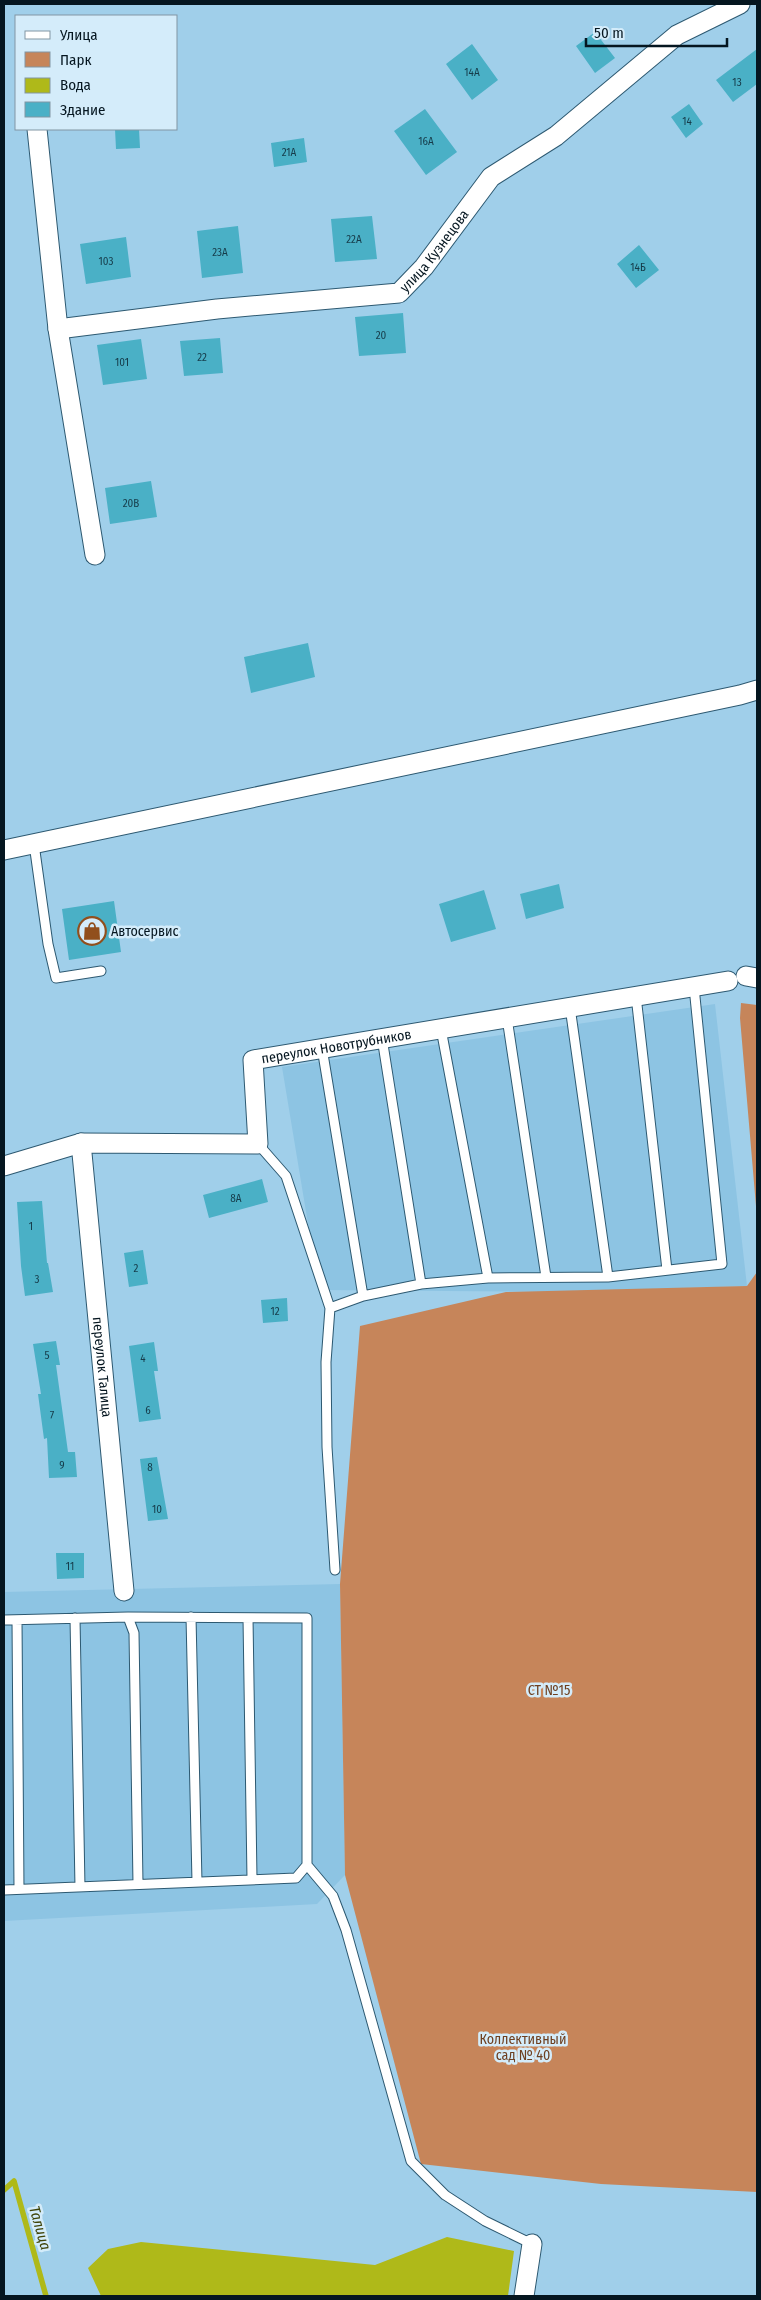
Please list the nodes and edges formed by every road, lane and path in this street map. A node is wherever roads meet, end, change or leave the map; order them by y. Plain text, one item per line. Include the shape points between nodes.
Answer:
1 (740, 4) edge
2 (37, 130) edge
3 (58, 329) junction
4 (96, 555) dead end
5 (757, 690) edge
6 (34, 844) junction
7 (4, 850) edge
8 (101, 971) dead end
9 (728, 981) dead end
10 (694, 987) junction
11 (636, 996) junction
12 (570, 1007) junction
13 (507, 1018) junction
14 (440, 1029) junction
15 (382, 1038) junction
16 (322, 1048) junction
17 (81, 1143) junction
18 (258, 1144) junction
19 (4, 1166) edge
20 (667, 1270) junction
21 (546, 1277) junction
22 (608, 1277) junction
23 (488, 1278) junction
24 (421, 1284) junction
25 (363, 1296) junction
26 (330, 1308) junction
27 (335, 1570) dead end
28 (124, 1592) dead end
29 (128, 1617) junction
30 (192, 1617) junction
31 (75, 1618) junction
32 (248, 1618) junction
33 (4, 1620) edge
34 (17, 1620) junction
35 (307, 1865) junction
36 (252, 1880) junction
37 (197, 1882) junction
38 (138, 1884) junction
39 (80, 1887) junction
40 (19, 1889) junction
41 (4, 1890) edge
42 (532, 2244) joint
43 (524, 2296) edge

1 - 3 street, улица Кузнецова via 677,35 556,136 491,177 424,267 399,293 217,309
2 - 3 street
3 - 4 street
5 - 6 street
6 - 7 street
6 - 8 lane via 56,978
9 - 10 street, переулок Новотрубников
10 - 11 street, переулок Новотрубников
10 - 20 lane via 722,1264
11 - 12 street, переулок Новотрубников
11 - 20 lane
12 - 13 street, переулок Новотрубников
12 - 22 lane
13 - 14 street, переулок Новотрубников
13 - 21 lane
14 - 15 street, переулок Новотрубников
14 - 23 lane
15 - 16 street, переулок Новотрубников
15 - 24 lane
16 - 18 street, переулок Новотрубников via 253,1060
16 - 25 lane
17 - 18 street
17 - 19 street
17 - 28 street, переулок Талица
18 - 26 lane via 286,1176
20 - 22 lane
21 - 22 lane
21 - 23 lane
23 - 24 lane
24 - 25 lane
25 - 26 lane
26 - 27 lane via 326,1362 327,1447
29 - 30 lane
29 - 31 lane
29 - 38 lane via 134,1633
30 - 32 lane
30 - 37 lane
31 - 34 lane
31 - 39 lane
32 - 35 lane via 307,1618
32 - 36 lane
33 - 34 lane
34 - 40 lane
35 - 36 lane via 296,1878
35 - 42 lane via 333,1896 346,1930 411,2161 445,2195
36 - 37 lane
37 - 38 lane
38 - 39 lane
39 - 40 lane
40 - 41 lane
42 - 43 street

